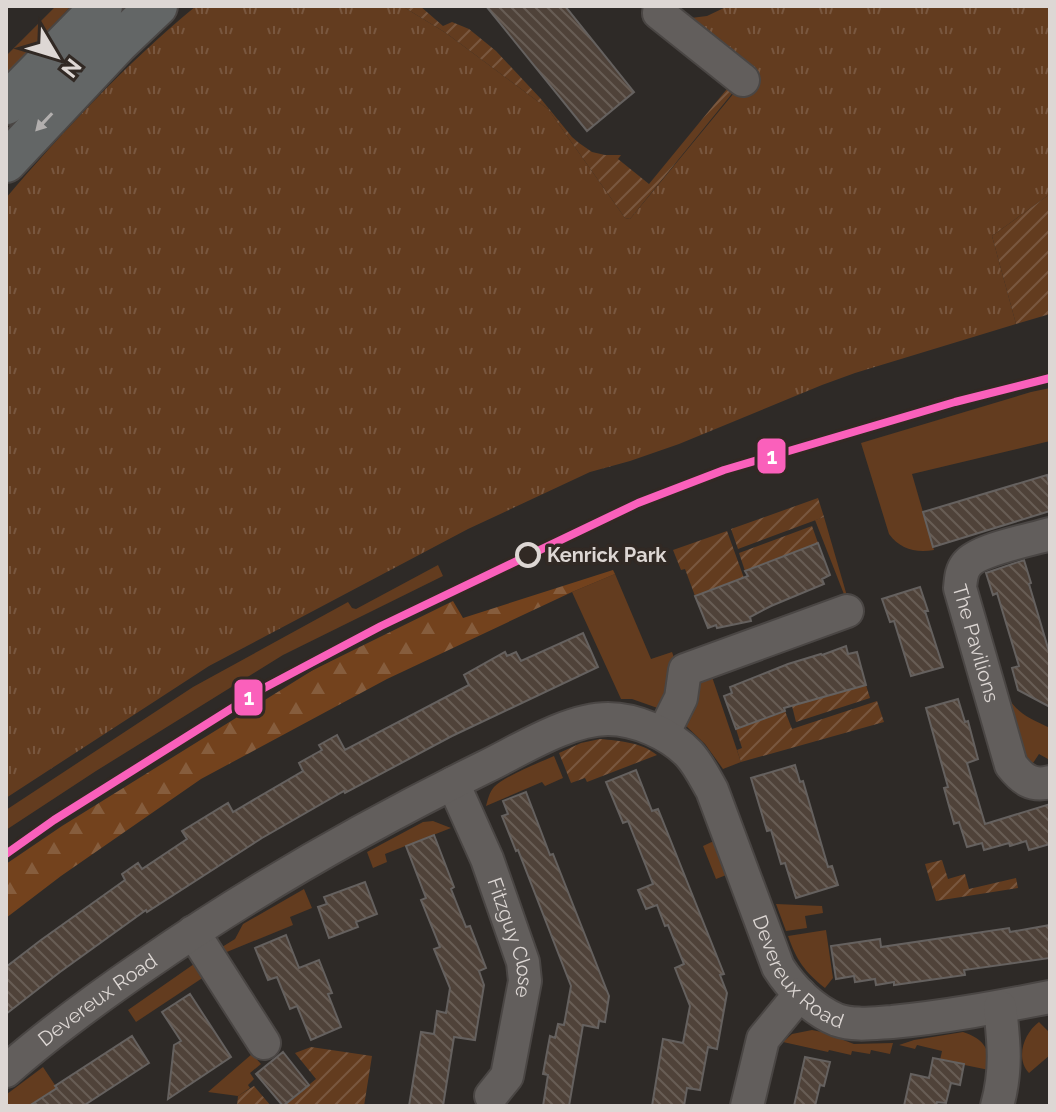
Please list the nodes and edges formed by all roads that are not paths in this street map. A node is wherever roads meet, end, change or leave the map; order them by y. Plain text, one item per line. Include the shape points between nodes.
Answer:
1 (102, 6) edge
2 (157, 6) edge
3 (660, 6) edge
4 (743, 80) dead end
5 (6, 104) edge
6 (6, 162) edge
7 (1050, 534) edge
8 (847, 611) dead end
9 (663, 734) junction
10 (1050, 782) edge
11 (453, 783) junction
12 (193, 932) junction
13 (800, 994) junction
14 (1050, 997) edge
15 (1000, 1007) junction
16 (264, 1043) dead end
17 (6, 1071) edge
18 (491, 1096) dead end
19 (747, 1106) edge
20 (997, 1106) edge

1 - 5 main road
2 -> 6 main road
3 - 4 street via 659,13
7 - 10 street, The Pavilions via 982,553 961,574 960,588 1011,765 1027,781
8 - 9 street via 685,670 681,698
9 - 11 street, Devereux Road via 631,722 588,721
9 - 13 street, Devereux Road via 688,753 712,790 778,967
11 - 12 street, Devereux Road via 323,852
11 - 18 street, Fitzguy Close via 523,962 525,981 507,1076
12 - 16 street
12 - 17 street, Devereux Road via 101,995
13 - 15 street, Devereux Road via 839,1020 866,1024
13 - 19 street via 763,1039
14 - 15 street, Devereux Road
15 - 20 street via 1005,1056

